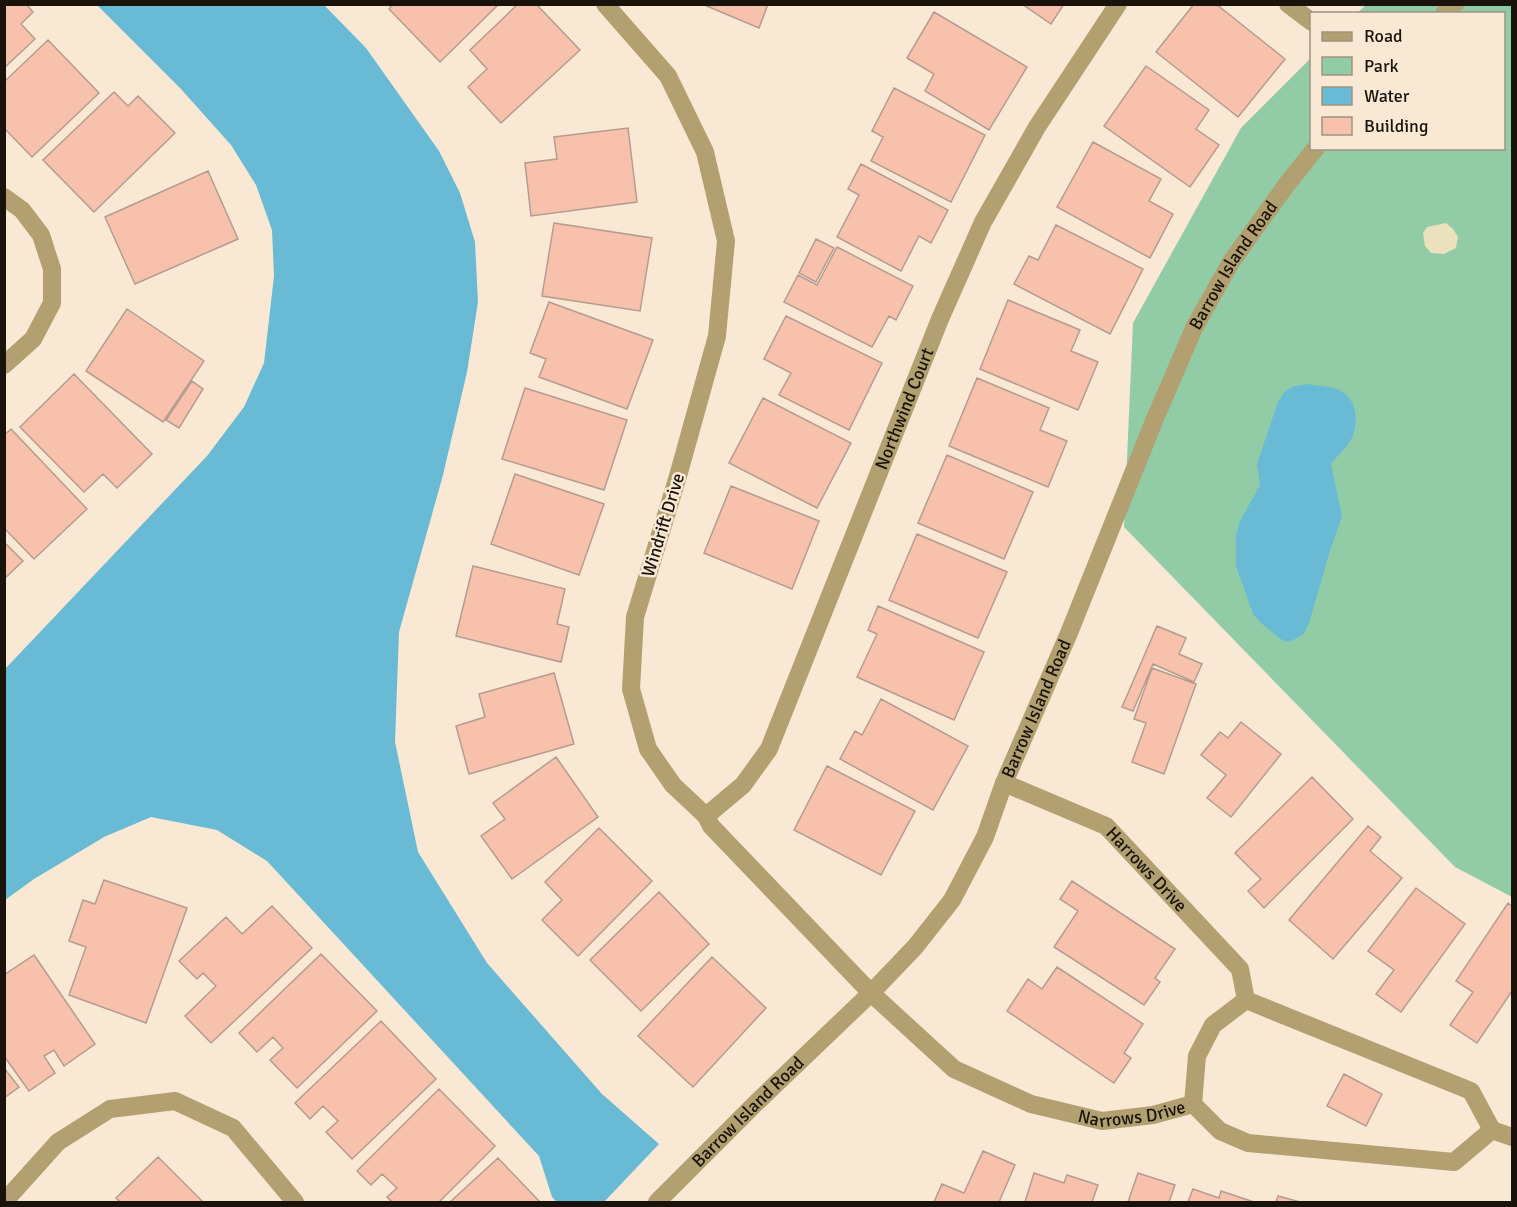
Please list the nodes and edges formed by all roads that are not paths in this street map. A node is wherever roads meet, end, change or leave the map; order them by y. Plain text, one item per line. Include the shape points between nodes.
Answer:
1 (605, 4) edge
2 (1118, 4) edge
3 (1288, 4) edge
4 (1310, 21) edge
5 (1314, 150) edge
6 (4, 197) edge
7 (4, 365) edge
8 (1004, 783) junction
9 (706, 816) junction
10 (871, 993) junction
11 (1246, 1000) junction
12 (1193, 1104) junction
13 (1492, 1130) junction
14 (1512, 1137) edge
15 (4, 1202) edge
16 (296, 1203) edge
17 (657, 1203) edge

1 - 9 street, Windrift Drive via 668,76 705,153 726,241 717,336 635,617 631,689 648,749 673,785
2 - 9 street, Northwind Court via 1037,127 983,222 940,319 769,749 743,785
3 - 4 street
5 - 8 street, Barrow Island Road via 1231,262 1194,328
6 - 7 street via 22,210 41,235 52,269 52,303 33,339
8 - 10 street, Barrow Island Road via 985,837 952,900
8 - 11 street, Harrows Drive via 1106,826 1240,969
9 - 10 street, Windrift Drive via 711,826
10 - 12 street, Narrows Drive via 954,1069 1031,1104 1102,1121 1154,1115
10 - 17 street, Barrow Island Road
11 - 12 street via 1213,1025 1197,1056
11 - 13 street via 1471,1091
12 - 13 street, Narrows Drive via 1220,1131 1248,1143 1454,1162
13 - 14 street
15 - 16 street via 57,1142 110,1109 175,1101 233,1128

